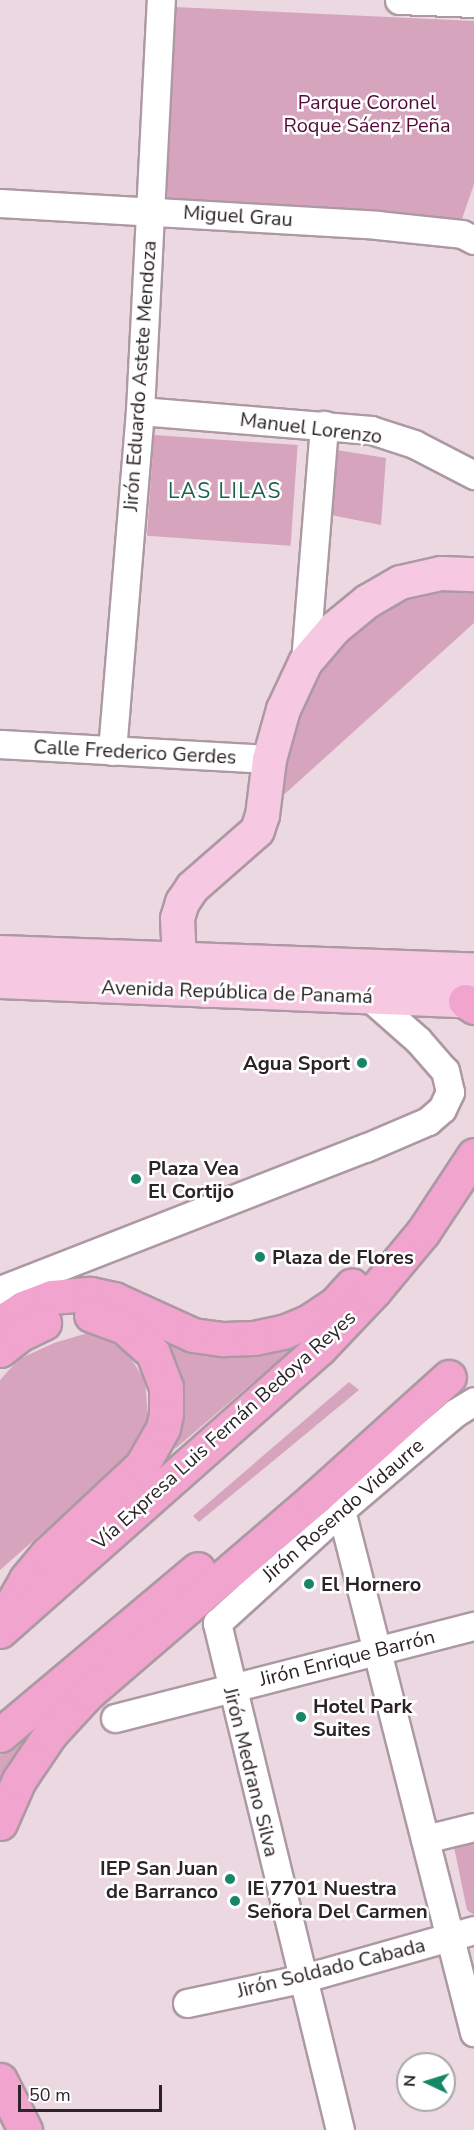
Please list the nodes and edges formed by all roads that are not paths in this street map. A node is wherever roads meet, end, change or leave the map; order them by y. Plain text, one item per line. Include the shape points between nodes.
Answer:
1 (161, 0) edge
2 (399, 0) edge
3 (474, 3) edge
4 (0, 203) edge
5 (151, 210) junction
6 (474, 240) edge
7 (140, 411) junction
8 (324, 425) junction
9 (474, 475) edge
10 (474, 574) edge
11 (305, 662) junction
12 (0, 744) edge
13 (112, 751) junction
14 (269, 759) junction
15 (0, 952) edge
16 (179, 960) junction
17 (474, 969) edge
18 (0, 981) edge
19 (205, 990) junction
20 (369, 997) junction
21 (471, 1003) edge
22 (473, 1156) edge
23 (0, 1290) edge
24 (0, 1323) edge
25 (0, 1350) edge
26 (462, 1371) edge
27 (474, 1401) edge
28 (341, 1510) junction
29 (217, 1623) joint
30 (0, 1624) edge
31 (474, 1626) edge
32 (0, 1630) edge
33 (378, 1650) junction
34 (231, 1688) junction
35 (116, 1718) dead end
36 (0, 1735) edge
37 (0, 1823) edge
38 (474, 1827) edge
39 (425, 1839) junction
40 (462, 1934) edge
41 (301, 1979) junction
42 (187, 2003) dead end
43 (474, 2032) edge
44 (0, 2080) edge
45 (25, 2130) edge
46 (340, 2130) edge

1 - 5 street, Jirón Eduardo Astete Mendoza
2 - 3 street
4 - 5 street, Miguel Grau
5 - 6 street, Miguel Grau via 377,225 462,234
5 - 7 street, Jirón Eduardo Astete Mendoza
7 - 8 street, Manuel Lorenzo
7 - 13 street, Jirón Eduardo Astete Mendoza
8 - 9 street, Manuel Lorenzo via 371,430 414,444
8 - 11 street
10 - 11 main road via 441,573 400,582 367,601 334,628
11 - 14 main road via 283,709
12 - 13 street, Calle Frederico Gerdes
13 - 14 street, Calle Frederico Gerdes
14 - 16 main road via 257,830 192,887 182,902 177,918
15 - 16 main road, Avenida República de Panamá
16 - 17 main road, Avenida República de Panamá
16 - 19 main road
18 - 19 main road, Avenida República de Panamá
19 - 20 main road, Avenida República de Panamá
20 - 21 main road, Avenida República de Panamá
20 - 23 street via 418,1040 445,1071 450,1092 442,1109 428,1121
22 - 24 highway via 408,1221 335,1304 296,1328 254,1338 208,1338 174,1328 114,1299 78,1293 40,1301
22 - 32 highway, Vía Expresa Luis Fernán Bedoya Reyes via 423,1232 319,1349
25 - 30 highway via 19,1335 49,1321 82,1314 102,1317 124,1327 153,1353 164,1375 167,1399 163,1428 142,1465 47,1554 26,1579
26 - 36 highway via 329,1463
26 - 37 highway via 88,1693 50,1734 19,1780
27 - 28 street, Jirón Rosendo Vidaurre
28 - 29 street, Jirón Rosendo Vidaurre
28 - 33 street
29 - 34 street, Jirón Medrano Silva
31 - 33 street, Jirón Enrique Barrón
33 - 34 street, Jirón Enrique Barrón
33 - 39 street
34 - 35 street, Jirón Enrique Barrón
34 - 41 street, Jirón Medrano Silva
38 - 39 street
39 - 40 street
40 - 41 street, Jirón Soldado Cabada
40 - 43 street
41 - 42 street, Jirón Soldado Cabada
41 - 46 street, Jirón Medrano Silva
44 - 45 highway

